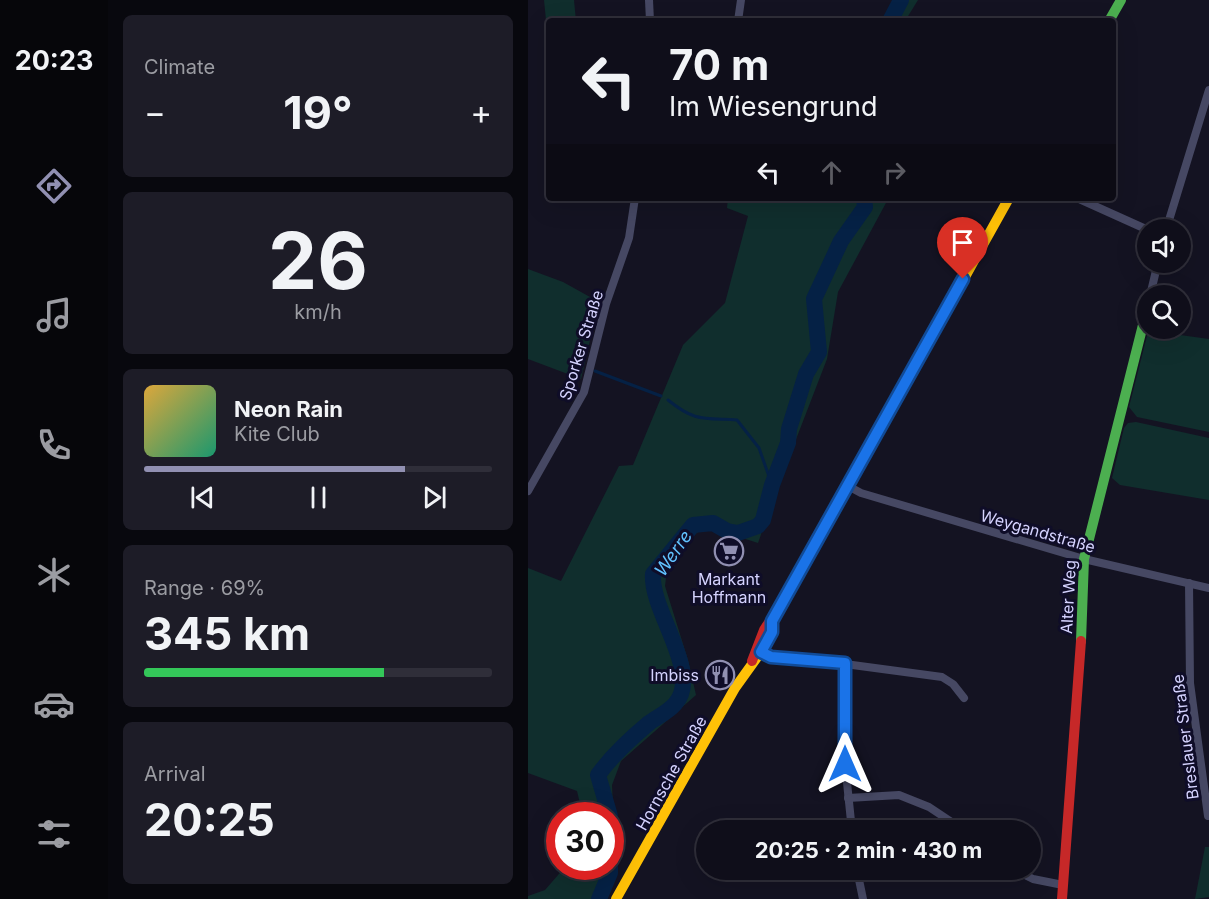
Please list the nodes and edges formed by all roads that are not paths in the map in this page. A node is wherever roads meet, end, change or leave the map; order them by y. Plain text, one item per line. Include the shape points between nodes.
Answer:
1 (649, 0) edge
2 (741, 0) edge
3 (1121, 0) edge
4 (650, 18) edge
5 (738, 18) edge
6 (1111, 18) edge
7 (1209, 90) edge
8 (635, 201) edge
9 (1007, 201) edge
10 (1084, 201) edge
11 (1169, 219) edge
12 (1137, 225) edge
13 (1139, 339) edge
14 (848, 486) junction
15 (528, 491) edge
16 (1084, 559) junction
17 (1189, 583) junction
18 (1209, 588) edge
19 (758, 650) junction
20 (845, 663) junction
21 (964, 698) dead end
22 (848, 798) junction
23 (1208, 816) edge
24 (851, 820) edge
25 (948, 820) edge
26 (859, 880) edge
27 (1038, 880) edge
28 (1063, 885) junction
29 (616, 899) edge
30 (863, 899) edge
31 (1062, 899) edge

1 - 4 street
2 - 5 street
3 - 6 main road
7 - 11 street
8 - 15 street, Sporker Straße via 630,238 606,304 584,392
9 - 14 main road, Hornsche Straße
10 - 12 street
13 - 16 main road, Alter Weg
14 - 16 street, Weygandstraße
14 - 19 main road, Hornsche Straße
16 - 17 street, Weygandstraße
16 - 28 main road, Alter Weg
17 - 18 street, Weygandstraße
17 - 23 street, Breslauer Straße via 1190,683
19 - 20 street via 771,657
19 - 29 main road, Hornsche Straße
20 - 21 street via 942,677
20 - 22 street
22 - 24 street
22 - 25 street via 899,795
26 - 30 street
27 - 28 street
28 - 31 main road, Alter Weg

